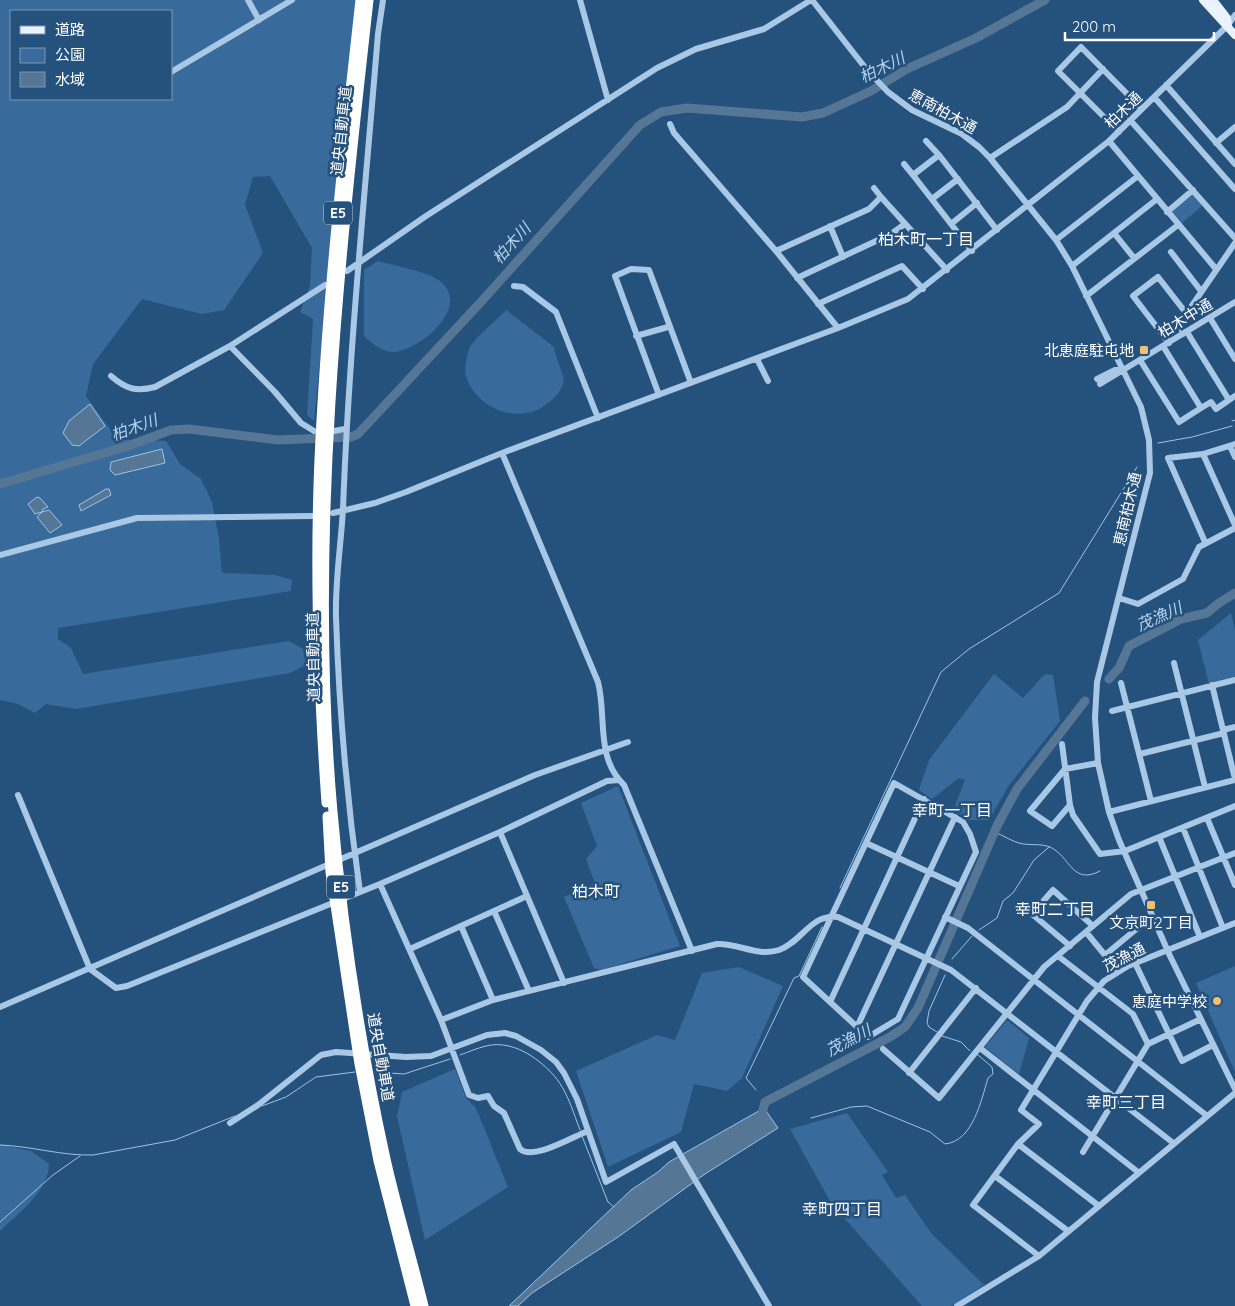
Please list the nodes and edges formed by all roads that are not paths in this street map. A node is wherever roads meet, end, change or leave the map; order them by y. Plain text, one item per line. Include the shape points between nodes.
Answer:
1 (248, 0) edge
2 (292, 0) edge
3 (360, 0) edge
4 (369, 0) edge
5 (383, 0) edge
6 (580, 0) edge
7 (811, 0) edge
8 (1203, 0) edge
9 (1212, 0) edge
10 (1235, 15) edge
11 (259, 20) junction
12 (1228, 25) junction
13 (1235, 35) edge
14 (1103, 69) junction
15 (172, 71) edge
16 (1166, 85) junction
17 (1080, 93) junction
18 (1154, 97) junction
19 (608, 100) junction
20 (1142, 109) junction
21 (1130, 120) junction
22 (670, 124) dead end
23 (1235, 128) edge
24 (1119, 132) junction
25 (926, 141) dead end
26 (1109, 141) junction
27 (1216, 143) junction
28 (939, 155) junction
29 (990, 158) junction
30 (904, 164) dead end
31 (1235, 164) edge
32 (913, 175) junction
33 (1138, 176) junction
34 (958, 179) junction
35 (874, 188) dead end
36 (1235, 189) edge
37 (1193, 190) junction
38 (881, 197) junction
39 (932, 199) junction
40 (1157, 199) junction
41 (977, 203) junction
42 (1029, 205) junction
43 (1167, 212) junction
44 (904, 224) junction
45 (951, 224) junction
46 (1178, 225) junction
47 (830, 226) junction
48 (997, 230) junction
49 (1114, 233) junction
50 (1235, 238) edge
51 (1056, 240) junction
52 (1235, 243) edge
53 (776, 251) junction
54 (972, 251) junction
55 (1171, 252) dead end
56 (843, 257) junction
57 (1134, 258) junction
58 (359, 264) junction
59 (1072, 266) junction
60 (1216, 269) junction
61 (947, 270) junction
62 (347, 271) dead end
63 (797, 278) junction
64 (325, 285) dead end
65 (514, 286) dead end
66 (923, 289) junction
67 (1201, 291) junction
68 (1086, 296) junction
69 (1235, 302) edge
70 (818, 304) junction
71 (1186, 313) junction
72 (1210, 318) junction
73 (668, 327) junction
74 (838, 328) junction
75 (1185, 333) junction
76 (636, 336) junction
77 (1166, 344) junction
78 (230, 346) junction
79 (757, 359) junction
80 (1235, 359) edge
81 (1140, 360) junction
82 (1122, 370) junction
83 (111, 376) dead end
84 (768, 381) dead end
85 (1098, 381) dead end
86 (691, 383) junction
87 (659, 395) junction
88 (1232, 398) edge
89 (1201, 408) junction
90 (598, 418) junction
91 (325, 429) junction
92 (345, 429) junction
93 (1232, 445) edge
94 (502, 453) junction
95 (1203, 454) junction
96 (1235, 457) edge
97 (343, 511) junction
98 (333, 513) dead end
99 (312, 516) dead end
100 (1235, 526) edge
101 (1205, 542) junction
102 (0, 555) edge
103 (1118, 598) junction
104 (1174, 663) dead end
105 (1235, 680) edge
106 (1122, 683) dead end
107 (1212, 686) junction
108 (1181, 694) junction
109 (1128, 708) junction
110 (1112, 711) dead end
111 (1235, 728) edge
112 (1224, 732) junction
113 (1193, 741) junction
114 (628, 742) dead end
115 (1062, 744) dead end
116 (605, 751) junction
117 (1140, 754) junction
118 (1098, 763) junction
119 (1065, 769) junction
120 (1235, 779) edge
121 (619, 780) junction
122 (1205, 786) junction
123 (18, 795) dead end
124 (924, 799) junction
125 (1151, 801) junction
126 (1070, 805) junction
127 (1235, 806) edge
128 (1108, 812) junction
129 (955, 817) junction
130 (1207, 818) junction
131 (1183, 828) junction
132 (500, 832) junction
133 (1159, 838) junction
134 (866, 843) junction
135 (1125, 851) junction
136 (1235, 853) edge
137 (353, 854) junction
138 (1224, 857) junction
139 (897, 858) junction
140 (1199, 867) junction
141 (930, 872) junction
142 (1175, 877) junction
143 (380, 884) junction
144 (1235, 885) edge
145 (959, 886) junction
146 (1141, 890) junction
147 (360, 892) junction
148 (527, 896) junction
149 (494, 911) junction
150 (831, 916) junction
151 (1152, 916) junction
152 (946, 918) junction
153 (1235, 923) edge
154 (460, 926) junction
155 (1093, 926) junction
156 (1222, 928) junction
157 (864, 929) junction
158 (1086, 932) junction
159 (1200, 937) junction
160 (896, 944) junction
161 (1070, 946) junction
162 (410, 949) junction
163 (1168, 950) junction
164 (692, 951) junction
165 (1105, 955) junction
166 (1058, 956) junction
167 (928, 959) junction
168 (1135, 963) junction
169 (90, 969) junction
170 (1118, 970) junction
171 (1034, 981) junction
172 (564, 983) junction
173 (1098, 986) junction
174 (976, 988) junction
175 (529, 991) junction
176 (493, 1000) junction
177 (830, 1002) junction
178 (0, 1007) edge
179 (1007, 1014) junction
180 (1078, 1015) junction
181 (1201, 1019) junction
182 (441, 1020) junction
183 (857, 1027) junction
184 (1169, 1034) junction
185 (1148, 1044) junction
186 (1213, 1045) junction
187 (451, 1048) junction
188 (980, 1048) junction
189 (883, 1049) dead end
190 (1056, 1052) junction
191 (1137, 1062) junction
192 (909, 1073) junction
193 (1033, 1090) junction
194 (1235, 1091) edge
195 (1115, 1098) junction
196 (1206, 1115) junction
197 (230, 1123) dead end
198 (583, 1132) junction
199 (1092, 1136) junction
200 (1172, 1142) junction
201 (1018, 1144) junction
202 (1082, 1152) dead end
203 (1138, 1172) junction
204 (995, 1176) junction
205 (1099, 1206) junction
206 (1068, 1231) junction
207 (1039, 1256) junction
208 (415, 1306) edge
209 (424, 1306) edge
210 (769, 1306) edge
211 (957, 1306) edge

1 - 11 street
2 - 11 street
3 - 91 highway, 道央自動車道 / E5 via 345,138
4 - 91 highway, 道央自動車道 / E5
5 - 58 street
6 - 19 street
7 - 19 street via 764,29 674,58
7 - 29 street, 恵南柏木通 via 888,92 912,110 962,134
8 - 12 main road via 1221,22
9 - 12 main road via 1227,18
10 - 12 street, 柏木通
11 - 15 street
12 - 13 main road
12 - 16 street, 柏木通
14 - 17 street
14 - 17 street via 1081,48 1058,70
14 - 20 street
16 - 18 street, 柏木通
16 - 27 street
17 - 24 street
17 - 29 street via 1067,107
18 - 20 street, 柏木通
18 - 36 street
19 - 58 street via 411,225 366,255
20 - 21 street, 柏木通
21 - 24 street, 柏木通
21 - 37 street
22 - 53 street via 674,133
23 - 27 street
24 - 26 street, 柏木通
25 - 28 street
26 - 33 street
26 - 42 street, 柏木通
27 - 31 street
28 - 32 street
28 - 34 street
29 - 42 street, 恵南柏木通
30 - 32 street
32 - 39 street
33 - 40 street
33 - 51 street
34 - 39 street
34 - 41 street
35 - 38 street
37 - 43 street
37 - 50 street
38 - 44 street
38 - 47 street via 869,209
39 - 45 street
40 - 43 street
40 - 49 street
41 - 45 street
41 - 48 street
42 - 48 street, 柏木通
42 - 51 street, 恵南柏木通
43 - 46 street
44 - 56 street via 891,234
44 - 61 street
45 - 54 street
46 - 57 street
46 - 60 street
47 - 53 street
47 - 56 street
48 - 54 street, 柏木通
49 - 57 street
49 - 59 street
51 - 59 street, 恵南柏木通
52 - 60 street
53 - 63 street
54 - 61 street, 柏木通
55 - 67 street
56 - 63 street
57 - 68 street
58 - 62 street
58 - 92 street
59 - 68 street, 恵南柏木通
60 - 67 street
61 - 66 street, 柏木通
63 - 70 street
64 - 78 street
65 - 90 street via 522,287 556,312
66 - 70 street via 902,266
66 - 74 street, 柏木通 via 892,306
67 - 71 street
68 - 82 street, 恵南柏木通
69 - 72 street, 柏木中通
70 - 74 street
71 - 75 street via 1180,324
71 - 77 street via 1158,277 1133,296
72 - 75 street, 柏木中通
72 - 80 street
73 - 76 street
73 - 76 street via 648,270 631,270 614,276
73 - 86 street
74 - 79 street, 柏木通
75 - 77 street, 柏木中通
75 - 88 street
76 - 87 street
77 - 81 street, 柏木中通
77 - 89 street
78 - 83 street via 175,377 142,390 130,390
78 - 91 street via 301,423
79 - 84 street
79 - 86 street, 柏木通
81 - 82 street, 柏木中通
81 - 89 street via 1179,422
82 - 85 street, 柏木中通 via 1115,370
82 - 103 street, 恵南柏木通 via 1141,407 1150,451 1146,492
86 - 87 street, 柏木通
87 - 90 street, 柏木通
88 - 89 street via 1216,409 1211,402
90 - 94 street, 柏木通
91 - 92 street
91 - 208 highway, 道央自動車道 / E5 via 319,460 317,579 330,872 365,1100
91 - 209 highway, 道央自動車道 / E5 via 329,460 326,664 337,854 386,1162
92 - 97 street
93 - 95 street
93 - 96 street
94 - 97 street, 柏木通 via 398,494
94 - 116 street via 598,682
95 - 100 street
95 - 101 street via 1168,458
97 - 98 street, 柏木通
97 - 137 street via 336,616
99 - 102 street via 137,518
100 - 101 street
101 - 103 street via 1199,547 1183,579 1138,604
103 - 118 street, 恵南柏木通 via 1097,682
104 - 108 street
105 - 107 street
106 - 109 street
107 - 108 street
107 - 112 street
108 - 109 street
108 - 113 street
109 - 110 street
109 - 117 street
111 - 112 street
112 - 113 street
112 - 120 street
113 - 117 street
113 - 122 street
114 - 116 street
115 - 119 street
116 - 121 street
116 - 137 street via 535,775
117 - 125 street
118 - 119 street
118 - 128 street, 恵南柏木通
119 - 126 street
119 - 126 street via 1030,811 1052,826
120 - 122 street
121 - 132 street via 607,781
121 - 164 street via 624,785
122 - 125 street
123 - 169 street
124 - 129 street
124 - 134 street via 894,783
124 - 139 street
125 - 128 street
126 - 135 street via 1100,854
127 - 130 street
128 - 135 street, 恵南柏木通
129 - 141 street
129 - 145 street via 963,822 976,852
130 - 131 street
130 - 138 street
131 - 133 street
131 - 140 street
132 - 143 street
132 - 148 street
133 - 135 street
133 - 142 street
134 - 139 street
134 - 150 street
135 - 146 street, 恵南柏木通
136 - 138 street
137 - 147 street
137 - 169 street
138 - 140 street
138 - 144 street
139 - 141 street
139 - 157 street
140 - 142 street
140 - 156 street
141 - 145 street
141 - 160 street
142 - 146 street
142 - 159 street
143 - 147 street
143 - 162 street
145 - 152 street
146 - 151 street, 恵南柏木通
146 - 155 street via 1131,894
147 - 169 street via 127,986 116,988
148 - 149 street
148 - 172 street
149 - 154 street
149 - 175 street
150 - 157 street
150 - 164 street via 819,918 788,946 778,950 753,951 724,944
150 - 177 street via 803,977
151 - 163 street, 恵南柏木通
151 - 165 street
152 - 167 street
152 - 171 street via 960,924
153 - 156 street, 茂漁通
154 - 162 street
154 - 176 street
155 - 158 street
155 - 161 street via 1053,890 1032,914
156 - 159 street, 茂漁通
157 - 160 street
157 - 177 street
158 - 161 street
158 - 165 street
159 - 163 street, 茂漁通
160 - 167 street
160 - 183 street
161 - 166 street
162 - 182 street
163 - 168 street, 茂漁通
163 - 181 street, 恵南柏木通
164 - 172 street
165 - 170 street
166 - 171 street
166 - 173 street
167 - 174 street
167 - 183 street via 898,1019 868,1037
168 - 170 street, 茂漁通
168 - 184 street
169 - 178 street
170 - 173 street, 茂漁通
171 - 179 street
171 - 180 street
172 - 175 street
173 - 180 street, 茂漁通
173 - 185 street via 1133,1014
174 - 179 street
174 - 192 street
175 - 176 street
176 - 182 street
177 - 183 street
179 - 188 street
179 - 190 street
180 - 190 street, 茂漁通
180 - 191 street
181 - 184 street
181 - 186 street, 恵南柏木通
182 - 187 street
184 - 185 street
184 - 186 street via 1182,1061
185 - 191 street
186 - 194 street, 恵南柏木通
187 - 197 street via 431,1056 350,1052 321,1055
187 - 198 street via 496,1032 529,1042 556,1062 564,1073 577,1099
187 - 198 street via 469,1095 478,1098 488,1096 504,1113 524,1153 534,1154
188 - 192 street via 939,1098
188 - 193 street
189 - 192 street
190 - 193 street, 茂漁通
190 - 195 street
191 - 195 street
191 - 196 street
193 - 199 street
193 - 201 street, 茂漁通 via 1021,1110 1039,1124
194 - 196 street
195 - 199 street
195 - 200 street
196 - 200 street
198 - 210 street via 606,1182 674,1144
199 - 202 street
199 - 203 street
200 - 203 street
201 - 204 street
201 - 205 street
203 - 205 street
204 - 206 street
204 - 207 street via 973,1205
205 - 206 street
206 - 207 street
207 - 211 street

